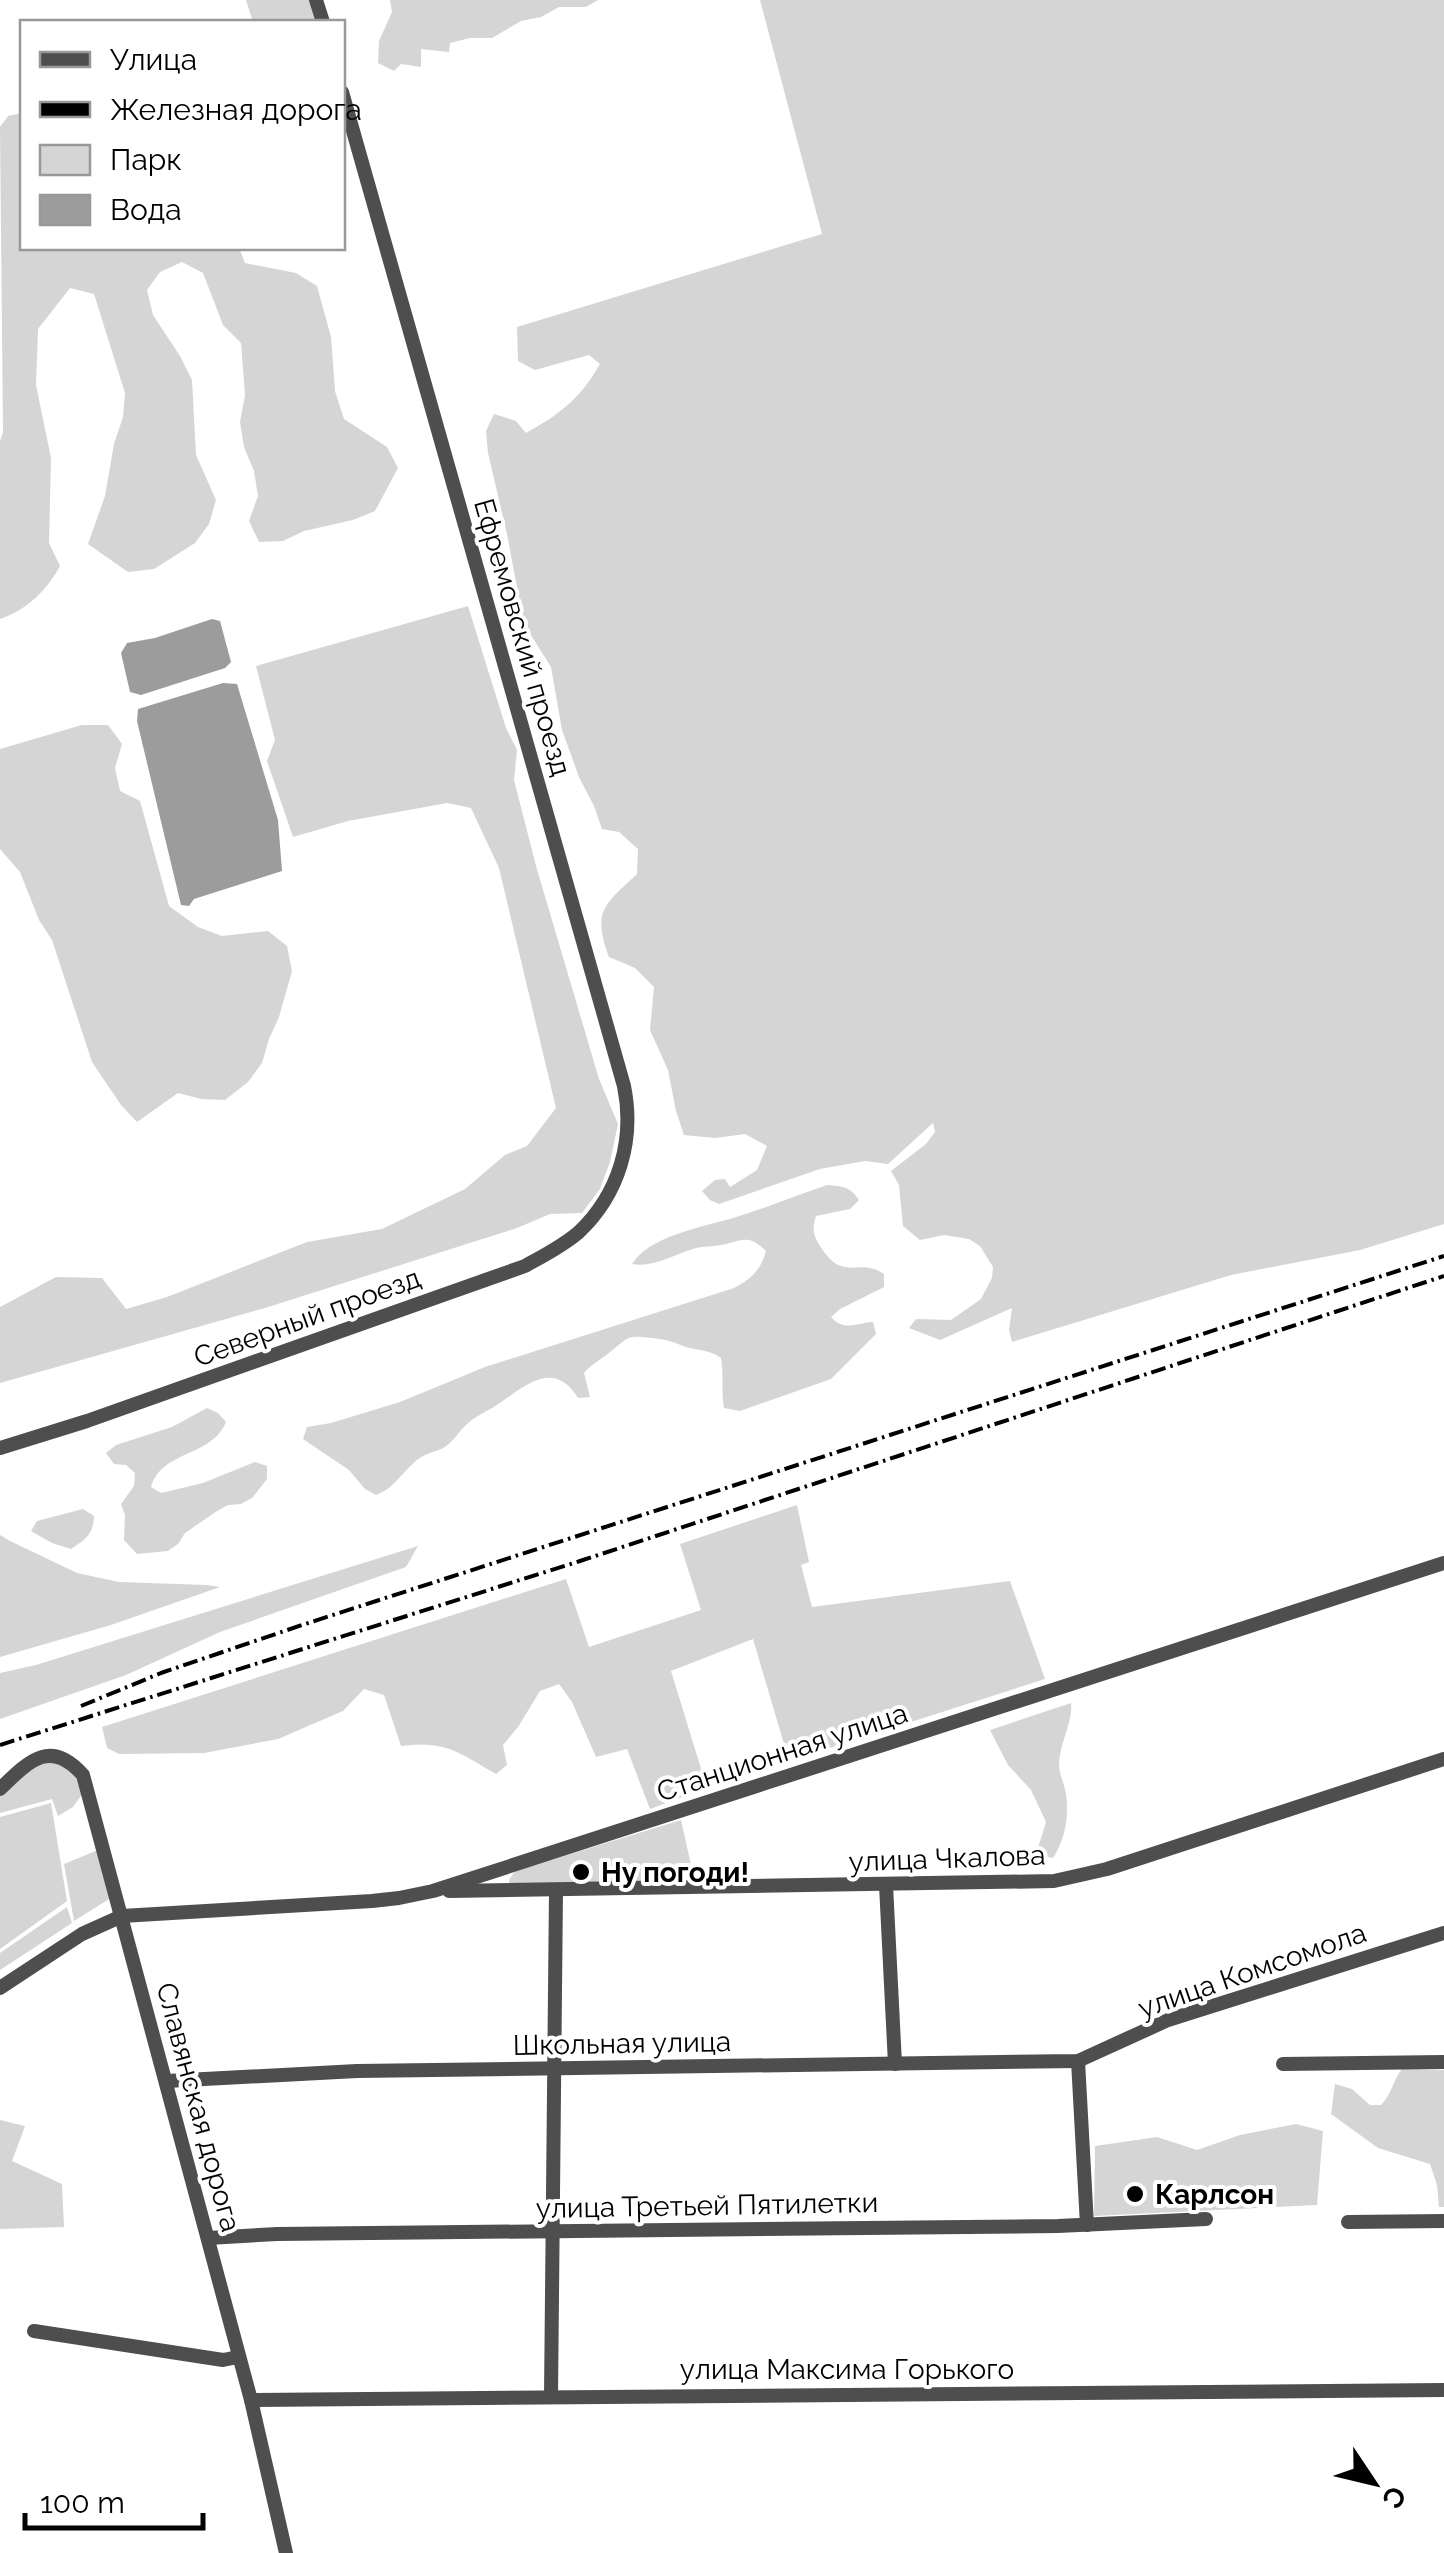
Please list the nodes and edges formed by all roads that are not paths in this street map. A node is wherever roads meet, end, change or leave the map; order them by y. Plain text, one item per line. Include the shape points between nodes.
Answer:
1 (345, 103) edge
2 (608, 1195) joint
3 (0, 1448) edge
4 (1444, 1564) edge
5 (1444, 1759) edge
6 (0, 1788) edge
7 (497, 1870) junction
8 (886, 1885) junction
9 (556, 1890) junction
10 (434, 1891) junction
11 (498, 1891) junction
12 (122, 1916) junction
13 (1444, 1932) edge
14 (0, 1988) edge
15 (1078, 2062) junction
16 (1444, 2062) edge
17 (896, 2064) junction
18 (1283, 2064) dead end
19 (554, 2069) junction
20 (167, 2081) junction
21 (1206, 2220) dead end
22 (1444, 2221) edge
23 (1348, 2222) dead end
24 (1087, 2224) junction
25 (552, 2232) junction
26 (208, 2238) junction
27 (34, 2332) dead end
28 (238, 2358) junction
29 (1444, 2390) edge
30 (551, 2396) junction
31 (251, 2400) junction
32 (286, 2553) edge

1 - 2 street, Ефремовский проезд via 624,1086 629,1126
2 - 3 street, Северный проезд via 578,1233 525,1266
4 - 7 street, Станционная улица
5 - 8 street, улица Чкалова via 1078,1876
6 - 12 street, Славянская дорога via 43,1756 70,1761 83,1775
7 - 10 street, Станционная улица
7 - 11 street
8 - 9 street, улица Чкалова
8 - 17 street
9 - 11 street, улица Чкалова
9 - 19 street
10 - 11 street, улица Чкалова
10 - 12 street, Станционная улица via 372,1901
12 - 14 street
12 - 20 street, Славянская дорога
13 - 15 street, улица Комсомола via 1168,2020
15 - 17 street, Школьная улица
15 - 24 street
16 - 18 street
17 - 19 street, Школьная улица
19 - 20 street, Школьная улица
19 - 25 street
20 - 26 street, Славянская дорога
21 - 24 street, улица Третьей Пятилетки
22 - 23 street
24 - 25 street, улица Третьей Пятилетки
25 - 26 street, улица Третьей Пятилетки
25 - 30 street
26 - 28 street, Славянская дорога
27 - 28 street
28 - 31 street, Славянская дорога
29 - 30 street, улица Максима Горького
30 - 31 street, улица Максима Горького
31 - 32 street, Славянская дорога

